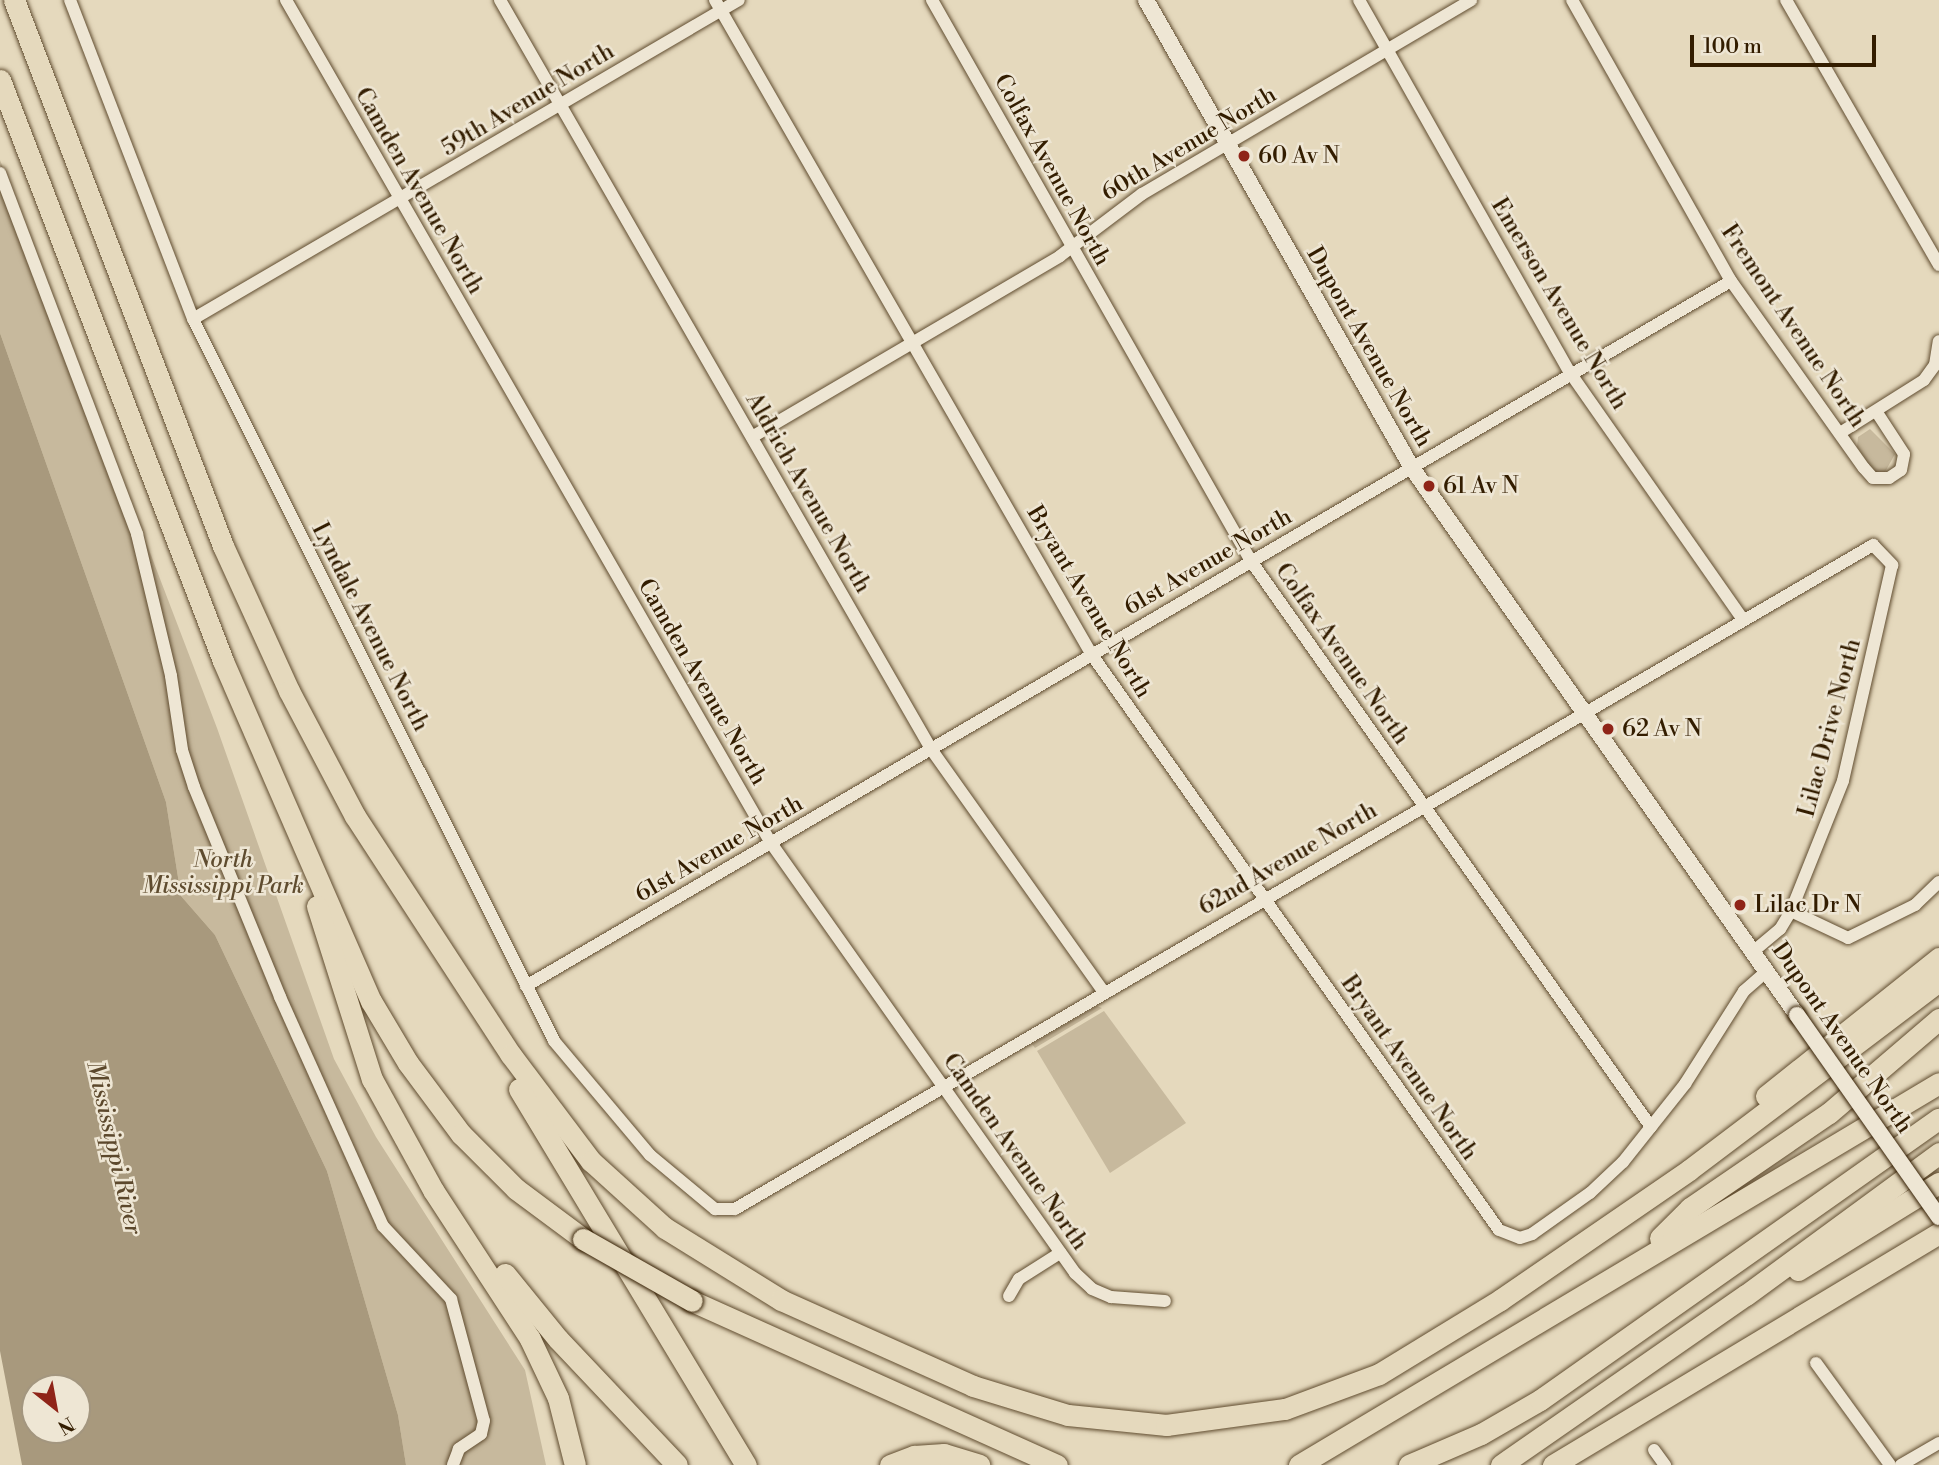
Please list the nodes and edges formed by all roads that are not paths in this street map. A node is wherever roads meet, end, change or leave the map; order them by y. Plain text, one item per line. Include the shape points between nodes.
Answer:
1 (14, 0) edge
2 (70, 0) edge
3 (286, 0) edge
4 (500, 0) edge
5 (739, 0) edge
6 (932, 0) edge
7 (1146, 0) edge
8 (1359, 0) edge
9 (1471, 0) edge
10 (1572, 0) edge
11 (1786, 0) edge
12 (718, 5) edge
13 (1388, 50) junction
14 (0, 80) edge
15 (560, 105) junction
16 (1227, 143) junction
17 (0, 173) edge
18 (400, 200) junction
19 (1072, 247) junction
20 (1939, 265) edge
21 (1731, 281) junction
22 (193, 319) junction
23 (1939, 341) edge
24 (913, 343) junction
25 (1571, 374) junction
26 (1876, 411) junction
27 (1840, 433) junction
28 (752, 437) junction
29 (1412, 468) junction
30 (1873, 545) joint
31 (1251, 561) junction
32 (1742, 618) junction
33 (1092, 655) junction
34 (1583, 712) junction
35 (931, 749) junction
36 (1423, 805) junction
37 (771, 843) junction
38 (306, 861) junction
39 (1939, 882) edge
40 (1263, 898) junction
41 (1790, 911) junction
42 (422, 921) junction
43 (1753, 952) junction
44 (1939, 958) edge
45 (1767, 971) junction
46 (1939, 981) edge
47 (526, 986) junction
48 (1102, 991) junction
49 (1939, 1019) edge
50 (357, 1034) junction
51 (1939, 1065) edge
52 (1939, 1083) edge
53 (943, 1086) junction
54 (1939, 1119) edge
55 (1651, 1127) junction
56 (1939, 1153) edge
57 (1689, 1170) junction
58 (1775, 1179) junction
59 (1939, 1183) edge
60 (724, 1213) joint
61 (1939, 1217) edge
62 (1939, 1224) edge
63 (1939, 1233) edge
64 (1060, 1253) junction
65 (1636, 1261) junction
66 (1746, 1295) junction
67 (1009, 1296) dead end
68 (1165, 1301) dead end
69 (1770, 1335) junction
70 (1816, 1363) dead end
71 (1939, 1443) edge
72 (1654, 1450) dead end
73 (453, 1465) edge
74 (575, 1465) edge
75 (677, 1465) edge
76 (746, 1465) edge
77 (890, 1465) edge
78 (979, 1465) edge
79 (1057, 1465) edge
80 (1300, 1465) edge
81 (1409, 1465) edge
82 (1501, 1465) edge
83 (1553, 1465) edge
84 (1665, 1465) edge
85 (1890, 1465) edge
86 (1901, 1465) edge

1 - 42 highway via 236,576 342,793
2 - 22 street, Lyndale Avenue North
3 - 18 street, Camden Avenue North
4 - 15 street, Aldrich Avenue North
5 - 12 street, 59th Avenue North
6 - 19 street, Colfax Avenue North
7 - 16 street, Dupont Avenue North
8 - 13 street, Emerson Avenue North
9 - 13 street, 60th Avenue North
10 - 21 street, Fremont Avenue North
11 - 20 street
12 - 15 street, 59th Avenue North
12 - 24 street, Bryant Avenue North
13 - 16 street, 60th Avenue North
13 - 25 street, Emerson Avenue North
14 - 38 highway via 223,661
15 - 18 street, 59th Avenue North
15 - 28 street, Aldrich Avenue North
16 - 19 street, 60th Avenue North via 1114,212
16 - 29 street, Dupont Avenue North
17 - 73 street via 137,534 171,676 182,750 194,786 280,997 383,1226 451,1300 484,1421 481,1434 459,1450
18 - 22 street, 59th Avenue North
18 - 37 street, Camden Avenue North
19 - 24 street, 60th Avenue North
19 - 31 street, Colfax Avenue North
21 - 25 street, 61st Avenue North
21 - 27 street, Fremont Avenue North
22 - 47 street, Lyndale Avenue North
23 - 26 street via 1935,365 1924,380
24 - 28 street, 60th Avenue North
24 - 33 street, Bryant Avenue North
25 - 29 street, 61st Avenue North
25 - 32 street, Emerson Avenue North
26 - 27 street
26 - 27 street, Fremont Avenue North via 1904,454 1901,470 1889,478 1873,478
28 - 35 street, Aldrich Avenue North
29 - 31 street, 61st Avenue North
29 - 34 street, Dupont Avenue North
30 - 32 street, 62nd Avenue North
30 - 41 street, Lilac Drive North via 1892,565 1860,708 1843,780 1810,873
31 - 33 street, 61st Avenue North
31 - 36 street, Colfax Avenue North
32 - 34 street, 62nd Avenue North
33 - 35 street, 61st Avenue North
33 - 40 street, Bryant Avenue North
34 - 36 street, 62nd Avenue North
34 - 43 street, Dupont Avenue North
35 - 37 street, 61st Avenue North
35 - 48 street, Aldrich Avenue North
36 - 40 street, 62nd Avenue North
36 - 55 street, Colfax Avenue North
37 - 47 street, 61st Avenue North
37 - 53 street, Camden Avenue North
38 - 50 highway
38 - 79 highway, bridge via 371,1001 420,1080 461,1134 504,1177 583,1239 692,1301
39 - 41 street via 1915,905 1848,938
40 - 48 street, 62nd Avenue North
40 - 55 street, Bryant Avenue North via 1499,1230 1520,1238 1545,1226 1623,1162
41 - 43 street, Lilac Drive North via 1780,929
42 - 57 highway via 552,1114 598,1168 665,1228 781,1300 992,1393 1068,1415 1150,1424 1203,1423 1285,1409 1359,1384 1443,1338
42 - 76 highway via 560,1160
43 - 45 street, Dupont Avenue North
44 - 57 highway via 1709,1141
45 - 55 street via 1744,991 1685,1084
45 - 61 street, Dupont Avenue North, bridge
46 - 57 highway
47 - 60 street, Lyndale Avenue North via 554,1041 616,1119 650,1155
48 - 53 street, 62nd Avenue North
49 - 65 highway via 1829,1113 1690,1208
50 - 74 highway via 372,1079 410,1150 530,1339 558,1398
50 - 75 highway via 407,1133 461,1219 547,1327
51 - 58 highway
52 - 58 highway
53 - 60 street, 62nd Avenue North
53 - 64 street, Camden Avenue North
54 - 81 highway via 1540,1400 1481,1434
56 - 66 highway
58 - 65 highway
59 - 66 highway via 1810,1264
62 - 69 highway
63 - 69 highway
64 - 67 street via 1019,1279
64 - 68 street, Camden Avenue North via 1092,1289 1111,1297
65 - 80 highway
66 - 82 highway
69 - 83 highway
70 - 85 street
71 - 86 street
72 - 84 street
77 - 78 highway via 914,1456 944,1454

